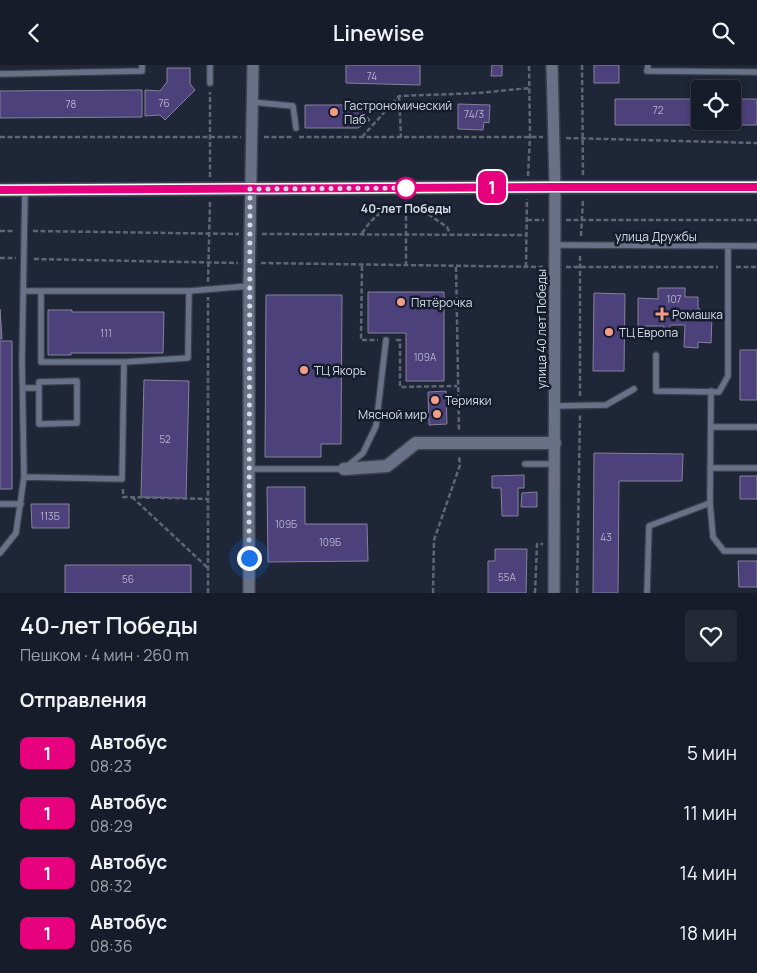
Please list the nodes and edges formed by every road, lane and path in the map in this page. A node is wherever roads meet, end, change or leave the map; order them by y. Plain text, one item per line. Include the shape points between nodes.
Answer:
1 (142, 65) edge
2 (210, 65) edge
3 (253, 65) edge
4 (529, 65) edge
5 (552, 65) edge
6 (582, 65) edge
7 (648, 65) edge
8 (757, 72) edge
9 (0, 74) edge
10 (210, 83) joint
11 (530, 88) junction
12 (399, 96) junction
13 (252, 102) junction
14 (296, 128) dead end
15 (362, 137) dead end
16 (400, 137) dead end
17 (582, 139) junction
18 (757, 143) edge
19 (528, 187) junction
20 (555, 187) junction
21 (583, 187) junction
22 (757, 187) edge
23 (210, 189) junction
24 (250, 189) junction
25 (0, 190) edge
26 (25, 191) junction
27 (381, 209) dead end
28 (406, 210) dead end
29 (422, 210) dead end
30 (527, 220) junction
31 (546, 220) dead end
32 (564, 220) dead end
33 (582, 220) junction
34 (757, 221) edge
35 (362, 233) dead end
36 (450, 234) dead end
37 (555, 245) junction
38 (580, 245) junction
39 (728, 246) junction
40 (757, 246) edge
41 (0, 258) edge
42 (24, 258) junction
43 (208, 262) junction
44 (249, 263) junction
45 (406, 266) junction
46 (526, 267) junction
47 (555, 267) junction
48 (728, 267) junction
49 (757, 267) edge
50 (580, 268) junction
51 (249, 286) junction
52 (208, 289) junction
53 (24, 291) junction
54 (41, 291) junction
55 (189, 291) junction
56 (386, 340) dead end
57 (656, 355) dead end
58 (124, 362) junction
59 (23, 388) junction
60 (38, 388) junction
61 (634, 389) dead end
62 (711, 391) junction
63 (580, 405) junction
64 (555, 406) junction
65 (711, 427) junction
66 (757, 427) edge
67 (555, 443) junction
68 (525, 464) dead end
69 (555, 464) junction
70 (710, 468) junction
71 (757, 468) edge
72 (249, 469) junction
73 (344, 469) junction
74 (24, 477) junction
75 (122, 479) junction
76 (132, 497) junction
77 (208, 499) junction
78 (710, 503) junction
79 (0, 504) edge
80 (21, 504) junction
81 (757, 551) edge
82 (0, 553) edge
83 (208, 568) junction
84 (208, 593) edge
85 (249, 593) edge
86 (554, 593) edge
87 (577, 593) edge
88 (647, 593) edge

1 - 9 lane via 142,71
2 - 10 lane
3 - 13 street
4 - 11 path
5 - 20 street, улица 40 лет Победы
6 - 17 path
7 - 8 lane via 648,71
10 - 23 path
11 - 12 path
11 - 19 path
12 - 15 path
12 - 16 path
13 - 14 lane via 293,106
13 - 24 street
17 - 18 path
17 - 21 path
19 - 20 street
19 - 24 street
19 - 30 path
20 - 21 street
20 - 37 street, улица 40 лет Победы
21 - 22 street
21 - 33 path
23 - 24 street
23 - 26 street
23 - 43 path
24 - 44 street
25 - 26 street
26 - 42 lane
27 - 35 path
28 - 45 path
29 - 36 path via 447,227
30 - 31 path
30 - 46 path
32 - 33 path
33 - 34 path
33 - 38 path
37 - 38 lane, улица Дружбы
37 - 47 street, улица 40 лет Победы
38 - 39 lane, улица Дружбы
38 - 50 path
39 - 40 lane, улица Дружбы
39 - 48 lane
41 - 42 path
42 - 43 path
42 - 53 lane
43 - 44 path
43 - 52 path
44 - 45 path
44 - 51 street
45 - 46 path
46 - 47 path
47 - 50 path
47 - 64 street, улица 40 лет Победы
48 - 49 path
48 - 50 path
48 - 62 lane via 728,376 719,392
50 - 63 path
51 - 52 lane
51 - 72 street
52 - 55 lane
52 - 77 path
53 - 54 lane
53 - 59 lane
54 - 55 lane
54 - 58 lane via 41,362
55 - 58 lane via 188,358
56 - 73 lane via 376,426 363,453
57 - 62 lane via 656,391
58 - 75 lane
59 - 60 lane
59 - 74 lane
60 - 60 lane via 39,381 77,381 77,423 39,424
61 - 63 lane via 606,405
62 - 65 lane
63 - 64 lane
63 - 87 path
64 - 67 street, улица 40 лет Победы
65 - 66 lane
65 - 70 lane
67 - 69 street, улица 40 лет Победы
67 - 73 street via 416,443 387,466
68 - 69 lane
69 - 86 street, улица 40 лет Победы
70 - 71 lane
70 - 78 lane
72 - 73 lane
72 - 85 street
74 - 75 lane
74 - 80 lane
75 - 76 path via 123,497
76 - 77 path
76 - 83 path
77 - 83 path
78 - 81 lane via 713,537 724,551
78 - 88 lane via 649,526
79 - 80 lane
80 - 82 lane via 16,533
83 - 84 path

